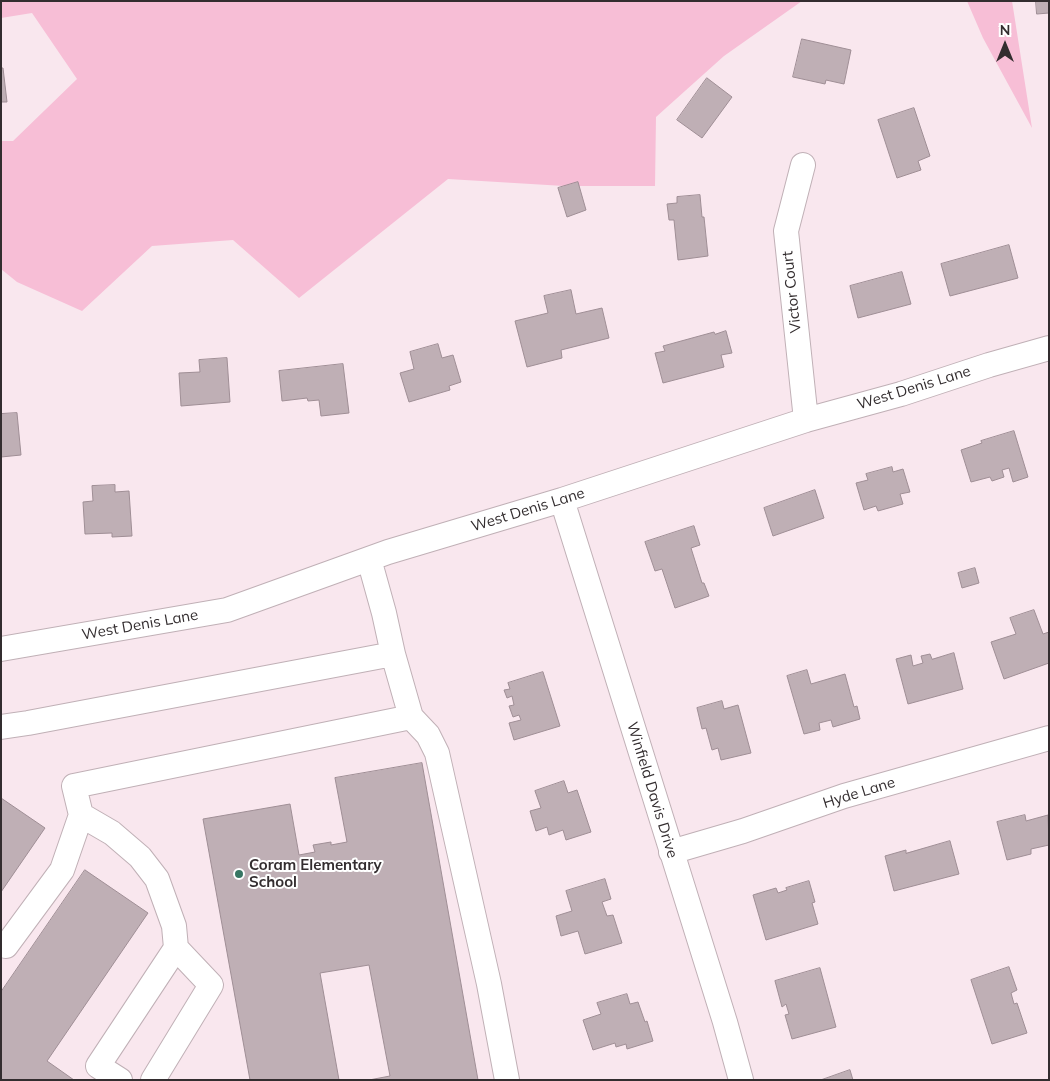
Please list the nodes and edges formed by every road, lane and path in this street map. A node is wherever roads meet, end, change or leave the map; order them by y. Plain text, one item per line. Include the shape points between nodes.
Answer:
1 (803, 165) dead end
2 (1049, 348) edge
3 (806, 420) junction
4 (562, 500) junction
5 (369, 559) junction
6 (1, 649) edge
7 (393, 654) junction
8 (411, 717) junction
9 (1, 728) edge
10 (1049, 738) edge
11 (81, 815) junction
12 (671, 852) junction
13 (6, 946) dead end
14 (176, 948) junction
15 (120, 1080) edge
16 (153, 1080) edge
17 (507, 1080) edge
18 (741, 1080) edge

1 - 3 street, Victor Court via 786,231
2 - 3 street, West Denis Lane
3 - 4 street, West Denis Lane
4 - 5 street, West Denis Lane
4 - 12 street, Winfield Davis Drive
5 - 6 street, West Denis Lane via 227,610
5 - 7 street
7 - 8 street
7 - 9 street
8 - 11 street via 74,786
8 - 17 street via 428,735 437,753 490,984
10 - 12 street, Hyde Lane via 844,796
11 - 13 street via 62,870
11 - 14 street via 112,833 140,857 157,878 174,926
12 - 18 street, Winfield Davis Drive
14 - 15 street via 98,1066
14 - 16 street via 211,985

